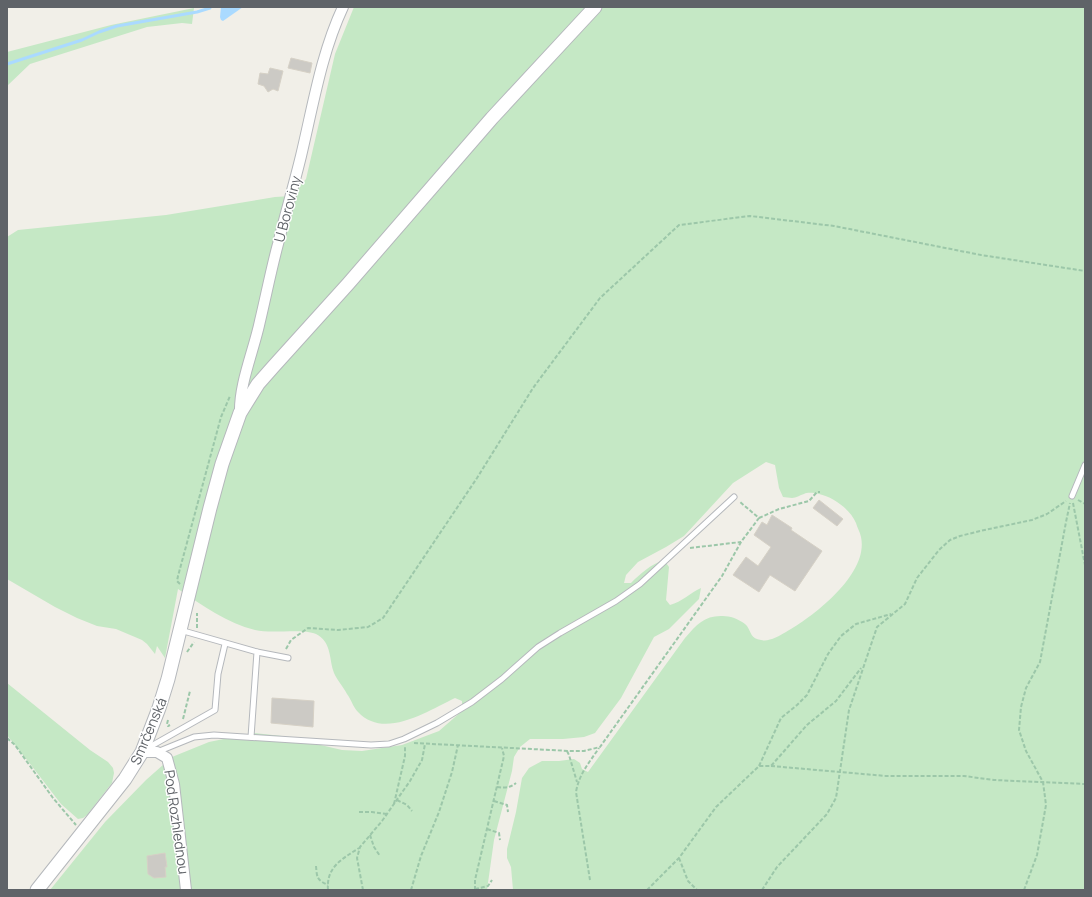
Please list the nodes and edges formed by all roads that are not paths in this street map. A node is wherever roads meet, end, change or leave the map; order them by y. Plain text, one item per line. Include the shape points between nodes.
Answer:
1 (342, 7) edge
2 (595, 7) edge
3 (240, 413) junction
4 (1085, 465) edge
5 (1072, 496) road end
6 (734, 497) road end
7 (179, 630) junction
8 (225, 644) junction
9 (257, 652) junction
10 (285, 658) road end
11 (250, 737) junction
12 (142, 752) junction
13 (157, 752) junction
14 (37, 890) edge
15 (186, 890) edge

1 - 3 street, U Boroviny via 322,65 242,388
2 - 3 street, Smrčenská via 492,118 258,384
3 - 7 street, Smrčenská via 222,464
4 - 5 lane
6 - 11 lane via 640,584 538,647 472,702 437,723 389,744
7 - 8 lane
7 - 12 street, Smrčenská via 160,708
8 - 9 lane
8 - 12 lane via 218,674 215,710
9 - 10 lane
9 - 11 lane
11 - 13 lane via 194,737
12 - 13 street, Pod Rozhlednou
12 - 14 street, Smrčenská via 126,779
13 - 15 street, Pod Rozhlednou via 167,758 174,784

